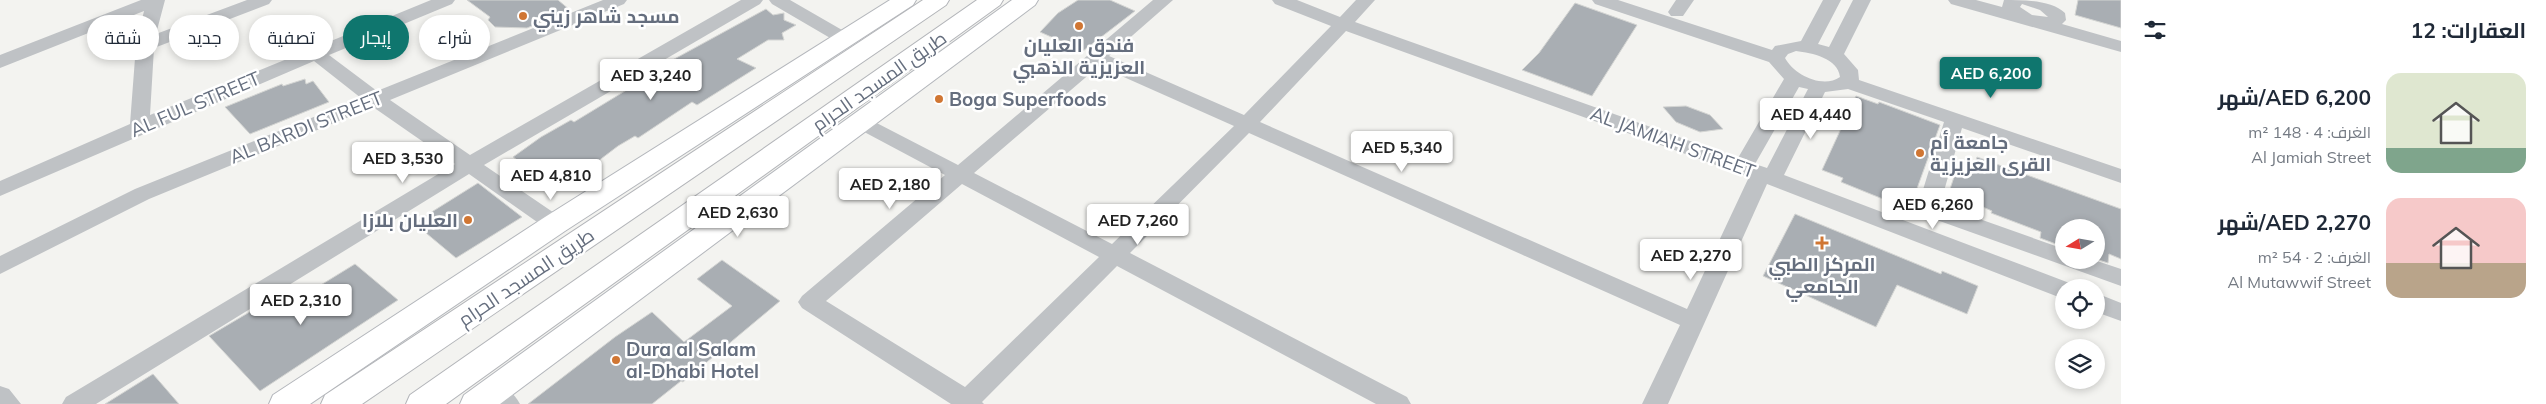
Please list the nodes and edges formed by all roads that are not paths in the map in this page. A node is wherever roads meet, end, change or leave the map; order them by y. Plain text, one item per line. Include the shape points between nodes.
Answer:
1 (238, 0) edge
2 (263, 0) edge
3 (446, 0) edge
4 (618, 0) edge
5 (754, 0) edge
6 (778, 0) edge
7 (905, 0) edge
8 (938, 0) edge
9 (992, 0) edge
10 (1027, 0) edge
11 (1164, 0) edge
12 (1281, 0) edge
13 (1366, 0) edge
14 (1602, 0) edge
15 (1641, 0) edge
16 (1832, 0) edge
17 (1862, 0) edge
18 (1957, 0) edge
19 (156, 1) edge
20 (2024, 1) edge
21 (1681, 6) edge
22 (152, 15) edge
23 (214, 15) edge
24 (224, 15) edge
25 (2058, 16) junction
26 (2032, 21) junction
27 (1343, 24) junction
28 (2121, 34) edge
29 (843, 38) junction
30 (333, 47) edge
31 (1807, 47) junction
32 (2121, 47) edge
33 (1781, 52) junction
34 (1834, 56) junction
35 (1097, 58) junction
36 (144, 60) edge
37 (302, 60) edge
38 (324, 60) edge
39 (0, 62) edge
40 (1848, 76) junction
41 (1794, 78) junction
42 (1819, 86) junction
43 (886, 88) junction
44 (375, 99) junction
45 (1955, 120) junction
46 (860, 122) junction
47 (1246, 124) junction
48 (140, 127) junction
49 (2121, 161) edge
50 (469, 165) junction
51 (1759, 173) junction
52 (960, 174) junction
53 (2121, 176) edge
54 (0, 189) edge
55 (555, 224) junction
56 (1114, 255) junction
57 (2055, 255) edge
58 (0, 266) edge
59 (2096, 269) edge
60 (2121, 278) edge
61 (2055, 287) edge
62 (2105, 306) edge
63 (2121, 312) edge
64 (1693, 321) junction
65 (0, 396) edge
66 (492, 400) edge
67 (967, 403) edge
68 (8, 404) edge
69 (75, 404) edge
70 (285, 404) edge
71 (337, 404) edge
72 (422, 404) edge
73 (1398, 404) edge
74 (1655, 404) edge

1 - 23 street
2 - 24 street
3 - 30 street, AL FUL STREET
4 - 44 street, AL BARDI STREET
5 - 50 street
6 - 29 street
7 - 29 main road
8 - 71 main road, طريق المسجد الحرام
9 - 43 main road, طريق المسجد الحرام
10 - 43 main road
11 - 35 street
12 - 27 street, AL JAMIAH STREET
13 - 27 street
14 - 33 street
15 - 21 street
16 - 31 street
17 - 34 street
18 - 26 street
19 - 22 street
19 - 39 street
20 - 25 street via 2052,9
20 - 26 street via 2010,5
21 - 33 street
25 - 26 street via 2053,22
25 - 28 street
26 - 32 street
27 - 47 street
27 - 51 street, AL JAMIAH STREET
29 - 55 main road
31 - 33 street
31 - 34 street
33 - 41 street via 1780,67
34 - 40 street
35 - 47 street
35 - 52 street
36 - 48 street
37 - 48 street, AL FUL STREET
38 - 44 street
40 - 42 street via 1840,85
40 - 45 street
40 - 49 street
41 - 42 street
41 - 51 street
42 - 51 street
43 - 46 main road
43 - 72 main road, طريق المسجد الحرام
44 - 50 street
44 - 58 street, AL BARDI STREET via 142,194
45 - 53 street
45 - 57 street via 1928,209
46 - 52 street
46 - 66 main road
47 - 56 street
47 - 64 street
48 - 54 street, AL FUL STREET
50 - 55 street
50 - 69 street
51 - 61 street, AL JAMIAH STREET
51 - 64 street
52 - 56 street
52 - 67 street via 810,302
55 - 70 main road
56 - 67 street
56 - 73 street
59 - 60 street
62 - 63 street
64 - 74 street
65 - 68 street

